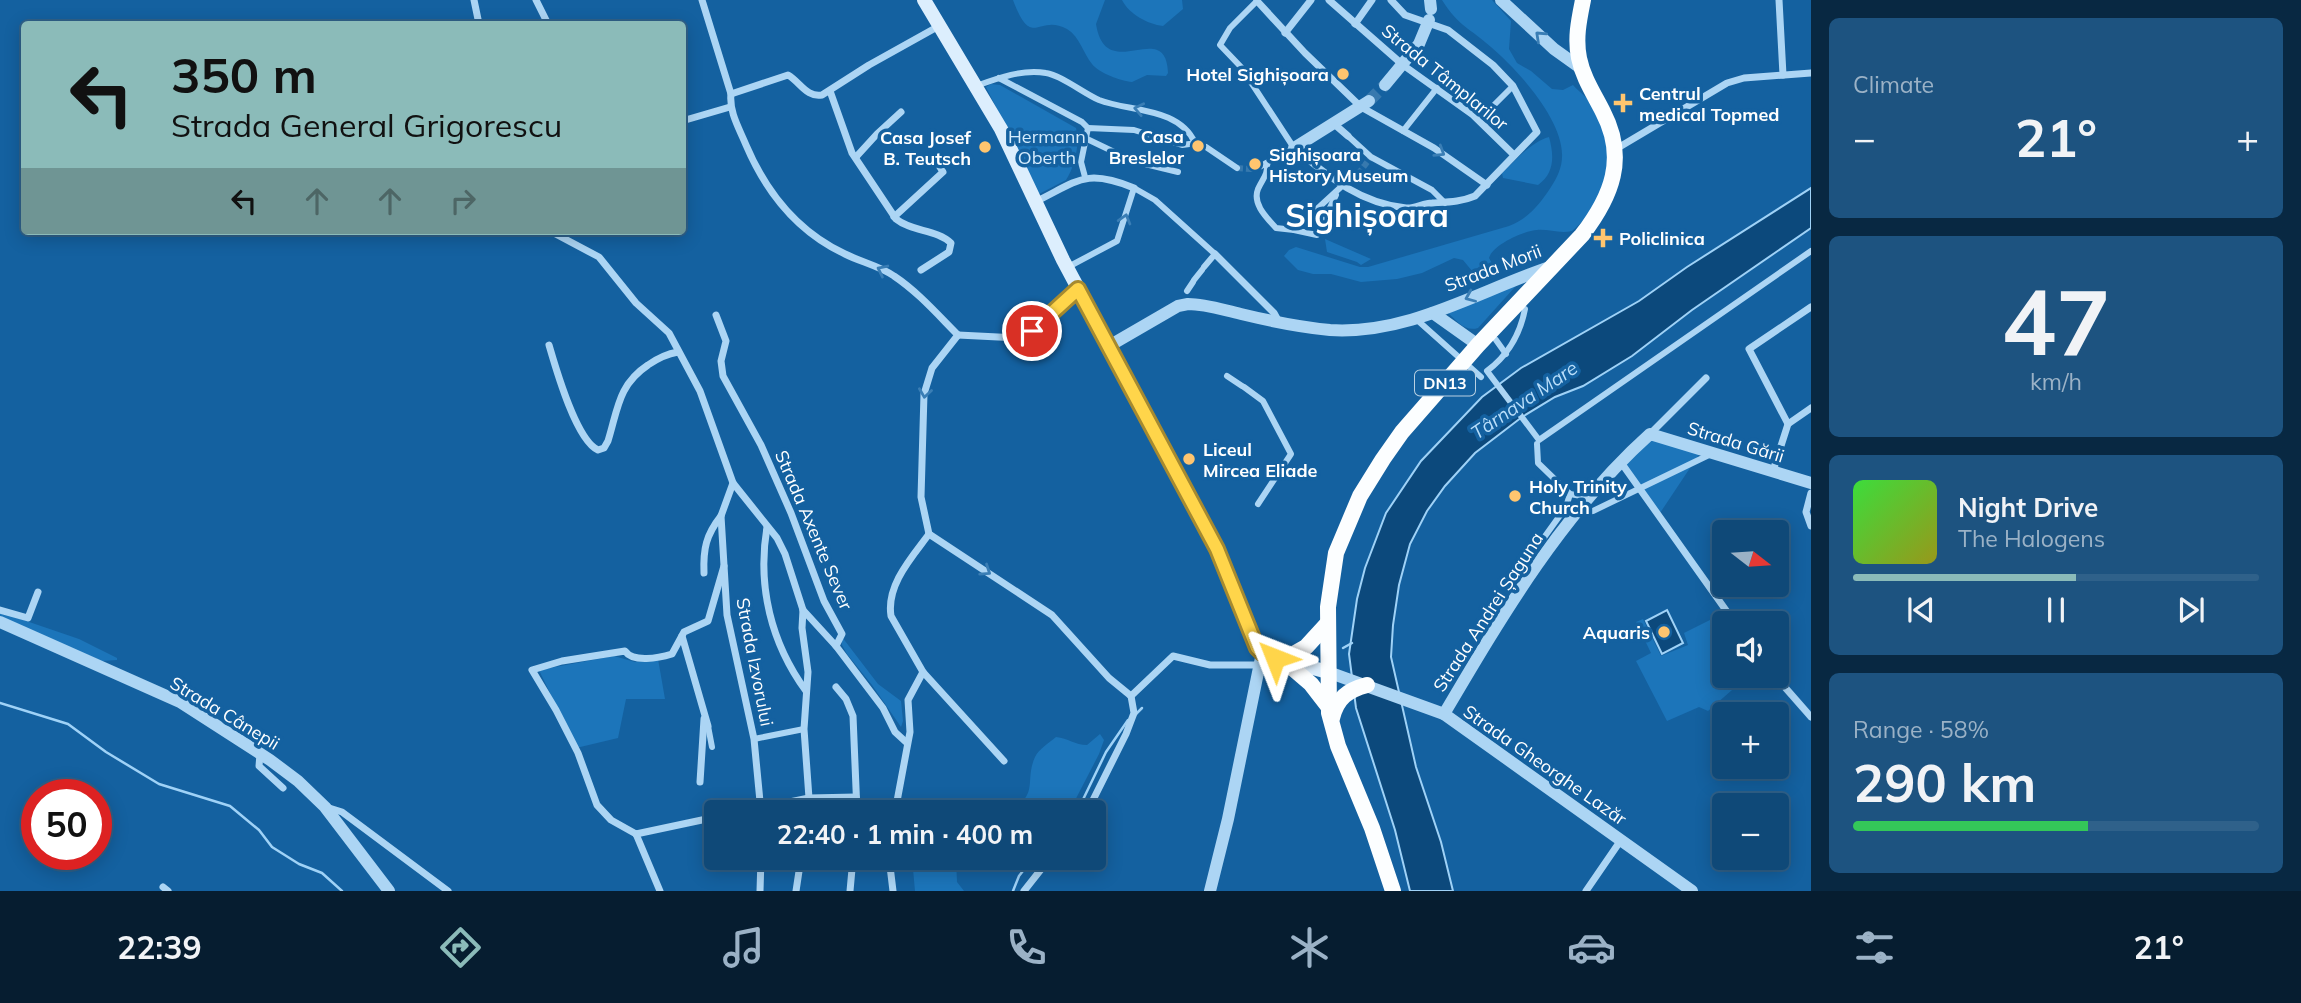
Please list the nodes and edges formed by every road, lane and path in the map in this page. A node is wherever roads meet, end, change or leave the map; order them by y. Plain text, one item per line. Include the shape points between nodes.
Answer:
1 (474, 0) edge
2 (537, 0) edge
3 (702, 0) edge
4 (924, 0) edge
5 (1258, 0) edge
6 (1311, 0) edge
7 (1329, 0) edge
8 (1372, 0) edge
9 (1391, 0) edge
10 (1501, 0) edge
11 (1583, 0) edge
12 (1779, 0) edge
13 (1430, 13) edge
14 (478, 21) edge
15 (547, 21) edge
16 (1355, 24) junction
17 (939, 26) junction
18 (1285, 33) junction
19 (1403, 65) junction
20 (1581, 69) junction
21 (1811, 73) edge
22 (1783, 75) junction
23 (999, 78) junction
24 (1385, 85) tunnel mouth
25 (976, 86) junction
26 (1513, 86) junction
27 (1437, 88) junction
28 (830, 91) junction
29 (731, 94) junction
30 (1365, 104) junction
31 (730, 107) junction
32 (901, 112) dead end
33 (686, 120) edge
34 (1479, 120) junction
35 (1334, 123) junction
36 (1088, 128) junction
37 (1403, 131) junction
38 (1348, 136) joint
39 (1085, 138) junction
40 (1200, 145) junction
41 (1294, 148) junction
42 (1616, 149) junction
43 (1514, 155) junction
44 (856, 158) junction
45 (938, 164) dead end
46 (1237, 168) tunnel mouth
47 (1178, 172) dead end
48 (1085, 177) junction
49 (1487, 185) junction
50 (1134, 188) junction
51 (1339, 190) junction
52 (1039, 200) junction
53 (1445, 202) junction
54 (894, 216) junction
55 (1294, 230) junction
56 (558, 235) edge
57 (1811, 251) edge
58 (1216, 254) junction
59 (1554, 266) junction
60 (1067, 268) junction
61 (921, 270) dead end
62 (1078, 289) junction
63 (1183, 298) junction
64 (1811, 307) edge
65 (1525, 309) dead end
66 (1433, 313) junction
67 (716, 315) dead end
68 (1416, 319) junction
69 (1279, 323) junction
70 (958, 335) junction
71 (1496, 340) dead end
72 (549, 345) dead end
73 (1109, 345) junction
74 (1478, 345) junction
75 (678, 352) junction
76 (1506, 354) junction
77 (1465, 361) junction
78 (1227, 376) dead end
79 (1481, 377) dead end
80 (1706, 378) dead end
81 (1811, 408) edge
82 (1788, 424) junction
83 (1650, 434) junction
84 (1538, 442) junction
85 (1713, 453) junction
86 (1620, 461) junction
87 (1773, 471) junction
88 (733, 483) junction
89 (1811, 483) edge
90 (1639, 489) junction
91 (1811, 493) edge
92 (1570, 494) junction
93 (1587, 497) junction
94 (1258, 504) dead end
95 (1593, 511) dead end
96 (721, 516) junction
97 (1811, 526) edge
98 (767, 527) junction
99 (929, 534) junction
100 (724, 566) junction
101 (704, 573) dead end
102 (1514, 578) dead end
103 (38, 592) dead end
104 (0, 610) edge
105 (803, 610) junction
106 (1726, 611) edge
107 (0, 622) edge
108 (1328, 623) junction
109 (682, 635) junction
110 (836, 646) junction
111 (1261, 659) junction
112 (1283, 660) junction
113 (923, 672) junction
114 (1328, 672) junction
115 (1367, 685) joint
116 (1345, 686) junction
117 (836, 687) dead end
118 (1786, 688) edge
119 (806, 691) junction
120 (1132, 696) junction
121 (1328, 706) junction
122 (705, 714) junction
123 (1444, 714) junction
124 (1811, 717) edge
125 (1331, 724) junction
126 (708, 726) joint
127 (804, 729) junction
128 (754, 739) junction
129 (907, 743) junction
130 (712, 747) dead end
131 (260, 753) junction
132 (1004, 761) dead end
133 (700, 782) dead end
134 (283, 788) dead end
135 (856, 797) junction
136 (809, 798) junction
137 (760, 800) edge
138 (801, 800) edge
139 (856, 800) edge
140 (897, 800) edge
141 (1093, 800) edge
142 (326, 807) junction
143 (704, 820) edge
144 (636, 834) junction
145 (1621, 840) junction
146 (761, 870) edge
147 (799, 870) edge
148 (852, 870) edge
149 (890, 870) edge
150 (1041, 870) edge
151 (389, 891) edge
152 (448, 891) edge
153 (660, 891) edge
154 (760, 891) edge
155 (796, 891) edge
156 (850, 891) edge
157 (893, 891) edge
158 (1024, 891) edge
159 (1210, 891) edge
160 (1393, 891) edge
161 (1586, 891) edge
162 (1692, 891) edge

1 - 14 street
2 - 15 street
3 - 29 street
4 - 17 main road
5 - 18 street
5 - 41 street via 1220,45 1241,67
6 - 18 street
7 - 16 street, Strada Tâmplarilor
8 - 16 street, Strada Tâmplarilor
9 - 13 street via 1405,15
20 -> 10 street
11 - 20 highway, DN13 via 1577,37
12 - 22 street
13 - 19 street via 1419,44
13 - 26 street
16 - 19 street, Strada Tâmplarilor
17 - 25 main road
17 - 28 street
18 - 30 street
19 - 24 street
19 - 27 street, Strada Tâmplarilor
20 - 42 highway, Strada Morii / DN13
21 - 22 street
22 - 42 street via 1727,83
23 - 25 street
23 - 36 street
40 -> 23 street via 1169,119 1100,100 1047,72
25 - 52 main road
26 - 34 street
26 - 43 street via 1537,132
27 - 34 street, Strada Tâmplarilor
27 - 37 street
28 - 29 street via 813,96 788,75
28 - 44 street
29 - 31 street
30 - 35 street
30 - 37 street
31 - 33 street
70 -> 31 street via 897,278 830,246 778,202 755,167
32 - 44 street
34 - 43 street, Strada Tâmplarilor
35 - 38 street
35 - 41 street
36 - 39 street
36 - 40 street via 1134,130 1182,145
37 -> 49 street
38 - 53 street via 1371,157
39 - 47 street via 1133,161
39 - 48 street via 1081,162
40 - 46 street
41 - 51 street
41 - 55 street via 1264,164 1267,176 1257,190 1259,208 1276,228
42 - 59 highway, Strada Morii / DN13 via 1614,173 1602,205
43 - 49 street
44 - 54 street
45 - 54 street via 943,172
48 - 50 street
48 - 52 street
49 - 53 street via 1469,199
50 - 58 street via 1155,200
60 -> 50 street via 1118,241
51 - 53 street via 1406,208
51 - 55 street
51 - 55 street via 1317,235
52 - 60 main road
54 - 61 street via 951,243 949,252
56 - 75 street via 599,257 636,303 669,333
57 - 84 street
58 - 63 street
58 - 69 street
59 -> 66 street, Strada Morii
59 - 74 highway, DN13
60 - 62 main road
62 - 70 street via 1018,338
62 - 73 main road
63 - 69 street, Strada Morii
63 - 73 street
64 - 82 street via 1749,349
65 - 76 street
66 - 68 street, Strada Morii
66 - 74 street, Strada Morii
67 - 110 street, Strada Axente Sever via 726,341 723,376 761,445 824,601 842,634
68 - 69 street, Strada Morii via 1354,330
68 - 77 street
70 -> 99 street via 932,368 924,394 921,497
71 - 76 street
72 - 75 street via 565,397 590,445 598,450 608,441 630,379 659,357
73 - 111 main road via 1217,549
74 - 77 highway, DN13
75 - 88 street via 700,391
76 - 84 street via 1487,371
77 - 79 street
77 - 108 highway, DN13 via 1402,432 1360,496 1333,565
78 - 94 street via 1263,401 1291,454
80 - 83 street, Strada Andrei Șaguna
81 - 82 street
82 - 87 street
83 - 85 street, Strada Gării
83 - 86 street, Strada Andrei Șaguna
84 - 92 street via 1538,463
85 - 87 street, Strada Gării
85 - 90 street
86 - 90 street
86 - 93 street, Strada Andrei Șaguna
87 - 89 street, Strada Gării
88 - 96 street, Strada Izvorului
88 - 98 street
90 - 95 street
90 - 106 street
91 - 97 street via 1806,512
92 - 93 street
92 - 102 street, Strada Andrei Șaguna via 1566,507
93 - 123 street, Strada Andrei Șaguna via 1524,585
96 - 100 street, Strada Izvorului
96 - 101 street via 704,545
98 - 105 street via 785,554
98 - 119 street via 762,572 769,617 790,668
99 - 113 street via 892,592 889,607
99 -> 120 street via 1052,615 1109,678
100 - 109 street via 708,621
100 - 128 street, Strada Izvorului via 727,615
103 - 104 street via 28,618
105 - 110 street
105 - 119 street
107 - 131 street, Strada Cânepii via 180,702
108 - 112 highway via 1306,647
108 - 114 highway, DN13
109 - 122 street
109 - 144 street via 667,656 635,659 625,650 532,670 578,753 597,805 611,820
110 - 129 street, Strada Axente Sever via 883,708 894,732
111 - 112 main road
111 - 120 street via 1210,665 1173,656
111 - 159 street
112 - 114 main road
112 - 121 highway
113 - 129 street via 908,700
113 - 132 street
114 - 116 street
114 - 121 highway, DN13
115 - 116 highway
115 - 123 street, Strada Gheorghe Lazăr
116 - 125 highway
117 - 135 street via 853,716
118 - 124 street
119 - 127 street
120 - 141 street via 1134,713
121 - 125 highway, DN13
122 - 126 street
122 - 133 street
123 - 145 street, Strada Gheorghe Lazăr
125 - 160 highway, DN13
126 - 130 street
127 - 128 street
127 - 136 street
128 - 137 street, Strada Izvorului
129 - 140 street
131 - 134 street via 259,766
131 - 142 street, Strada Cânepii
135 - 136 street
135 - 139 street
136 - 138 street
142 - 151 street, Strada Cânepii
142 - 152 street via 342,812
143 - 144 street
144 - 153 street
145 - 161 street
145 - 162 street, Strada Gheorghe Lazăr
146 - 154 street
147 - 155 street
148 - 156 street
149 - 157 street
150 - 158 street

